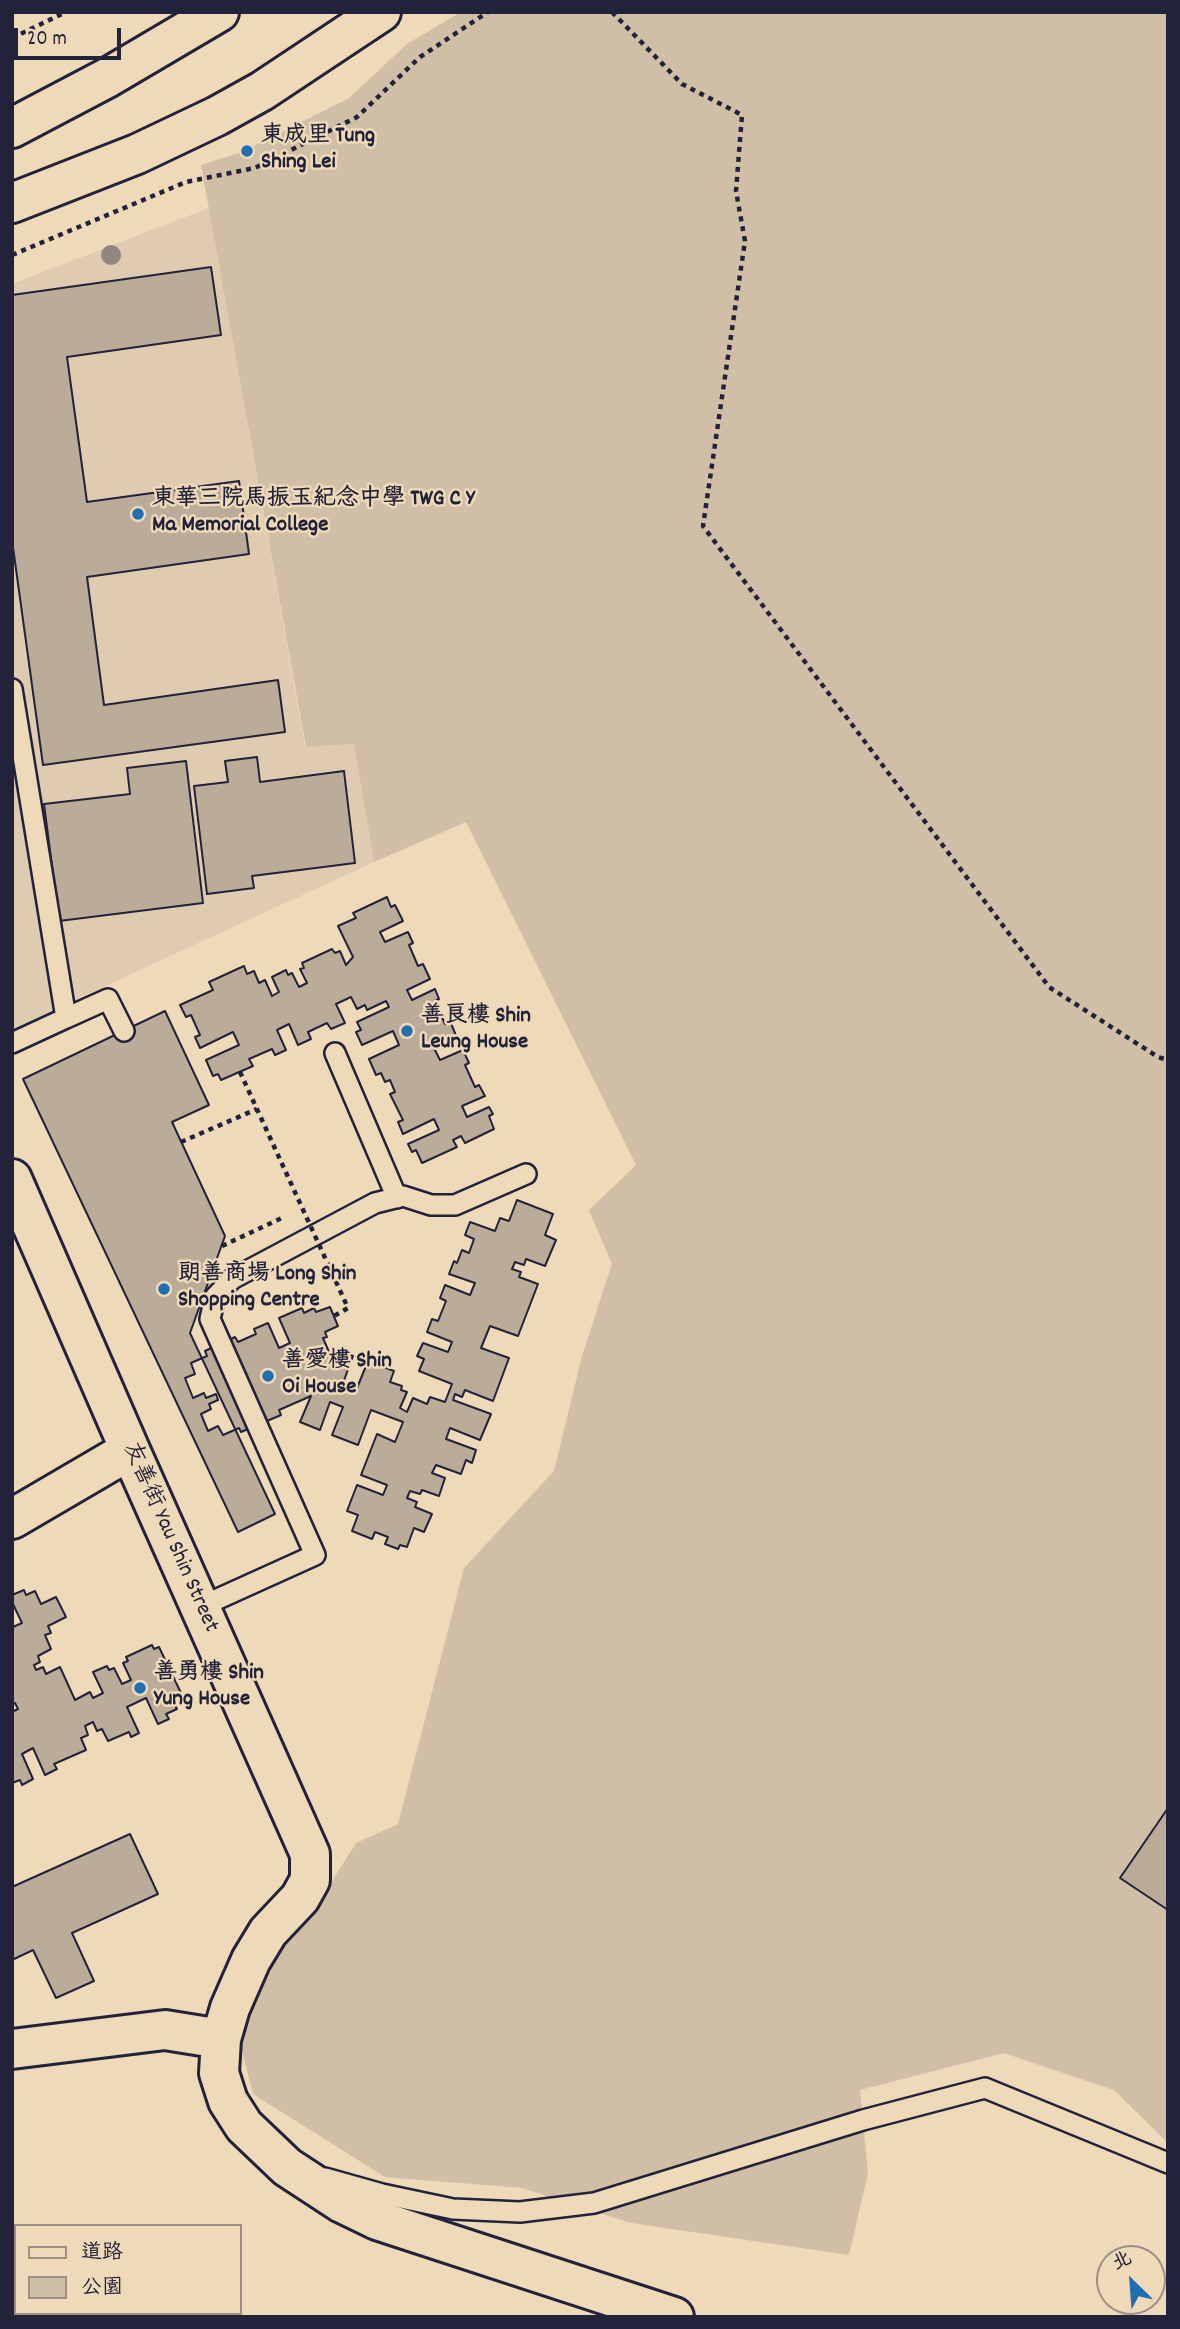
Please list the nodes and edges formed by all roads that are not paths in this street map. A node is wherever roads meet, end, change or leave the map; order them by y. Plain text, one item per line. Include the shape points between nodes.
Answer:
1 (219, 12) edge
2 (381, 12) edge
3 (12, 128) edge
4 (12, 202) edge
5 (12, 689) edge
6 (66, 1018) junction
7 (124, 1031) dead end
8 (12, 1043) edge
9 (335, 1053) dead end
10 (526, 1174) dead end
11 (12, 1179) edge
12 (397, 1198) junction
13 (130, 1450) junction
14 (12, 1519) edge
15 (200, 1607) junction
16 (221, 2039) junction
17 (12, 2049) edge
18 (1168, 2163) edge
19 (287, 2167) junction
20 (674, 2317) edge

1 - 3 street
2 - 4 street via 217,116 137,154
5 - 6 lane
6 - 7 lane via 108,999
6 - 8 lane
9 - 12 lane
10 - 12 lane via 454,1205
11 - 13 street, 友善街 Yau Shin Street
12 - 15 lane via 375,1203 232,1279 215,1297 211,1319 316,1555
13 - 14 street
13 - 15 street, 友善街 Yau Shin Street
15 - 16 street, 友善街 Yau Shin Street via 310,1854 310,1880 251,1960
16 - 17 street via 165,2030
16 - 19 street via 219,2073 228,2101 244,2126
18 - 19 lane via 985,2088 863,2120 594,2203 520,2212 453,2209
19 - 20 street via 377,2220

